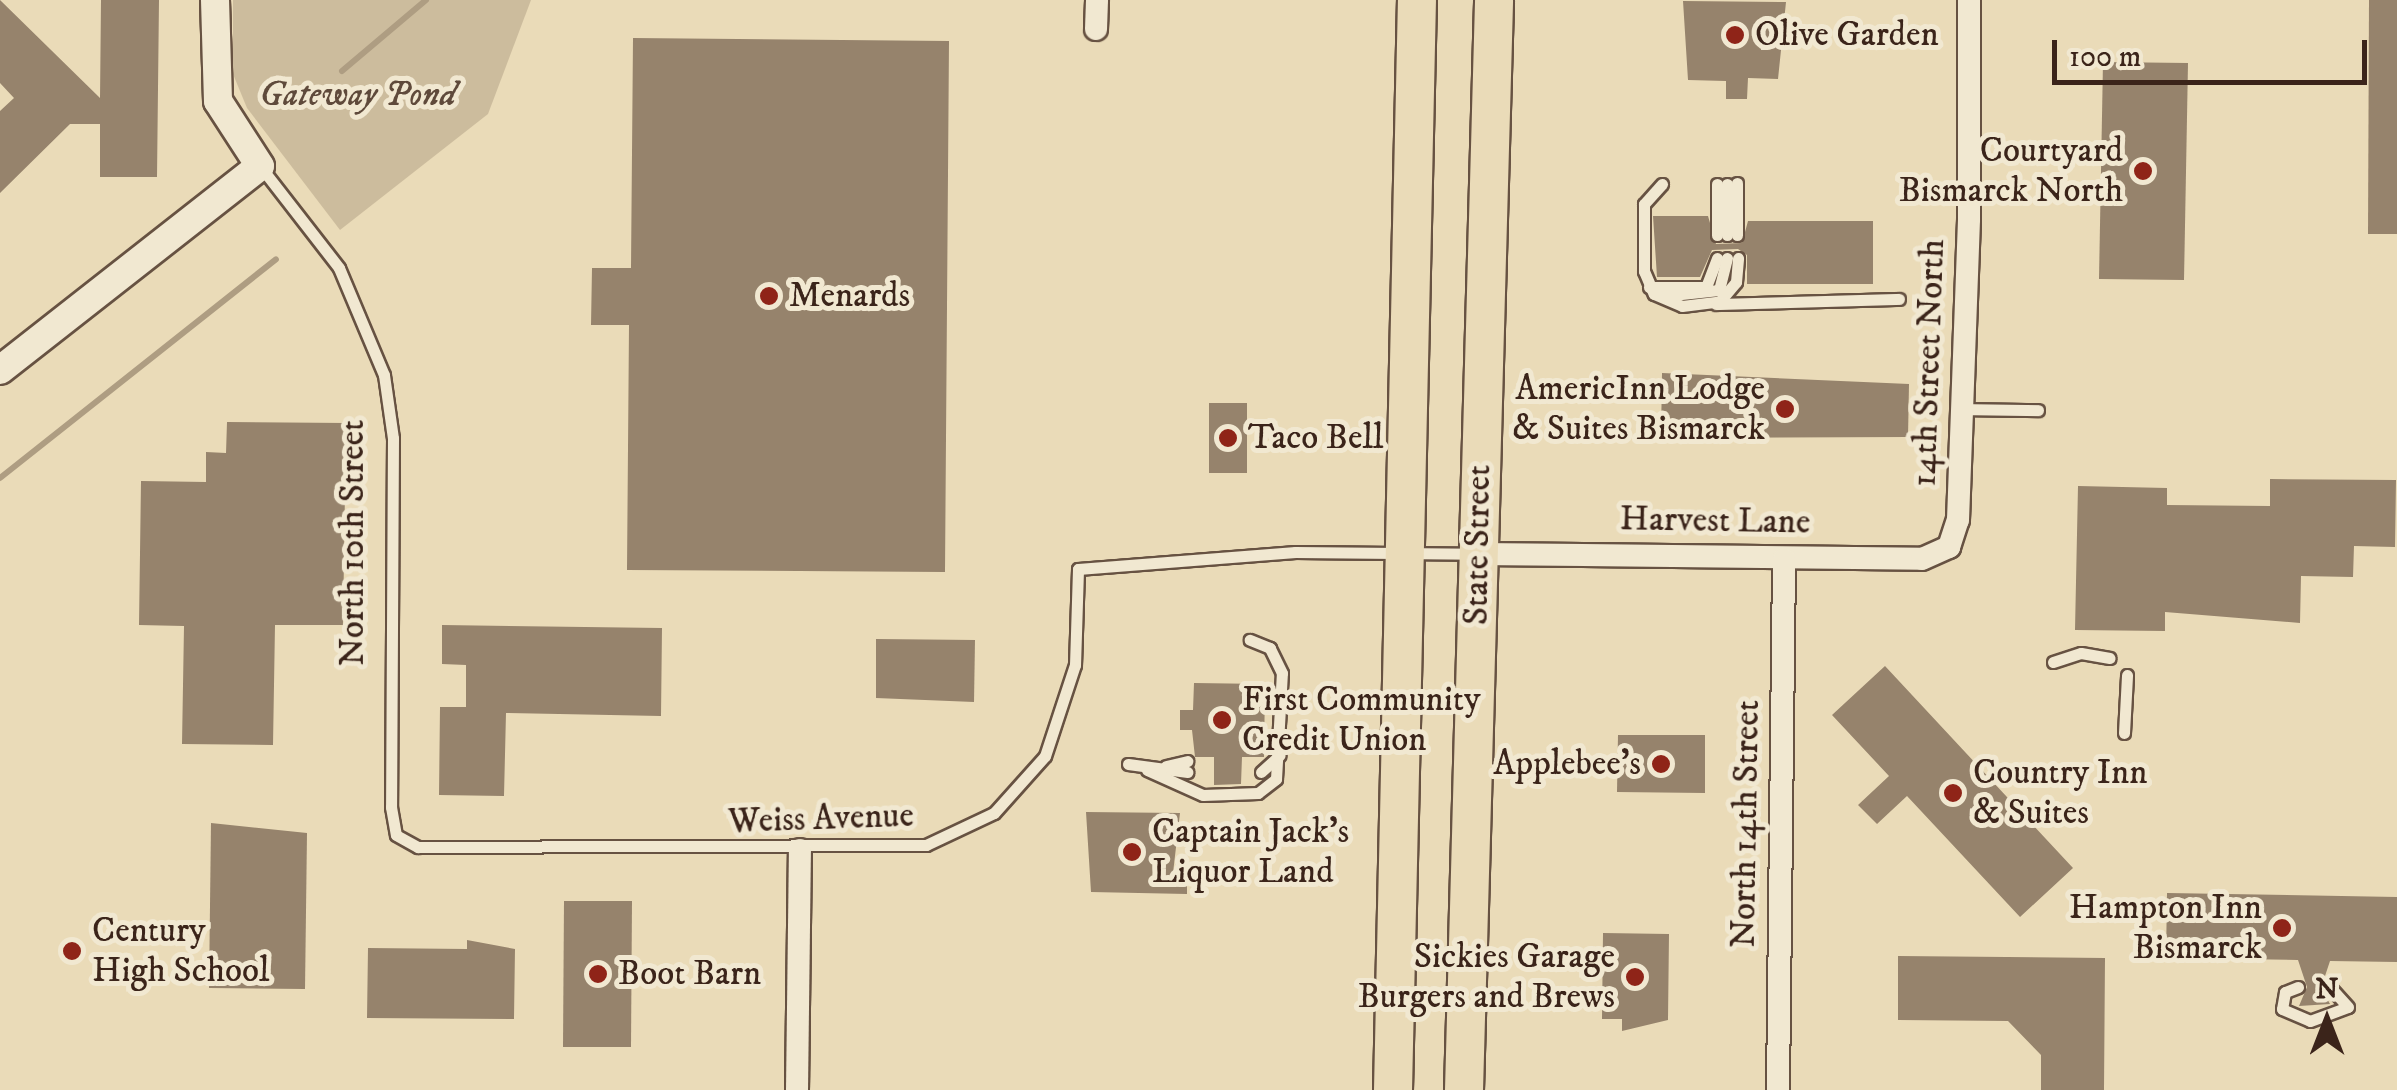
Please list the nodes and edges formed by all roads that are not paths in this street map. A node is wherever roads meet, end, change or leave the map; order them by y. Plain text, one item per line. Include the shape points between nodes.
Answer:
1 (215, 0) edge
2 (1097, 0) edge
3 (1417, 0) edge
4 (1494, 0) edge
5 (1969, 0) edge
6 (1096, 29) dead end
7 (260, 166) junction
8 (1662, 184) dead end
9 (1727, 184) joint
10 (1652, 290) junction
11 (1899, 299) dead end
12 (1712, 304) junction
13 (0, 370) edge
14 (1959, 409) junction
15 (2038, 410) dead end
16 (1949, 547) joint
17 (1406, 553) junction
18 (1478, 554) junction
19 (1784, 558) junction
20 (1250, 640) dead end
21 (2110, 658) dead end
22 (2053, 662) dead end
23 (2127, 675) dead end
24 (2124, 733) dead end
25 (1282, 741) junction
26 (1128, 764) dead end
27 (1187, 767) dead end
28 (1263, 767) dead end
29 (1147, 770) junction
30 (396, 835) joint
31 (800, 850) junction
32 (2298, 987) dead end
33 (2330, 987) dead end
34 (797, 1090) edge
35 (1393, 1090) edge
36 (1464, 1090) edge
37 (1778, 1090) edge

1 - 7 street, North 10th Street via 218,101
2 - 6 street
3 - 17 highway, State Street
4 - 18 highway, State Street
5 - 14 street, 14th Street North
7 - 13 street
7 - 30 lane, North 10th Street via 339,268 384,376 393,438
8 - 10 lane via 1644,204
9 - 9 lane via 1727,235
10 - 12 lane
10 - 12 lane via 1706,287 1727,258 1732,291
11 - 12 lane
14 - 15 lane
14 - 16 street, 14th Street North via 1958,520
16 - 19 street, Harvest Lane via 1922,559
17 - 18 lane, Weiss Avenue
17 - 31 lane, Weiss Avenue via 1078,569 1070,689 1022,787 979,824 926,846
17 - 35 highway, State Street
18 - 19 street, Harvest Lane
18 - 36 highway, State Street
19 - 37 street, North 14th Street
20 - 25 lane via 1280,663
21 - 22 lane via 2081,653
23 - 24 lane
25 - 28 lane
25 - 29 lane via 1276,779 1246,796 1188,793
26 - 29 lane
27 - 29 lane
30 - 31 lane, Weiss Avenue via 432,848
31 - 34 street
32 - 33 lane via 2284,992 2282,1008 2324,1021 2348,1007

